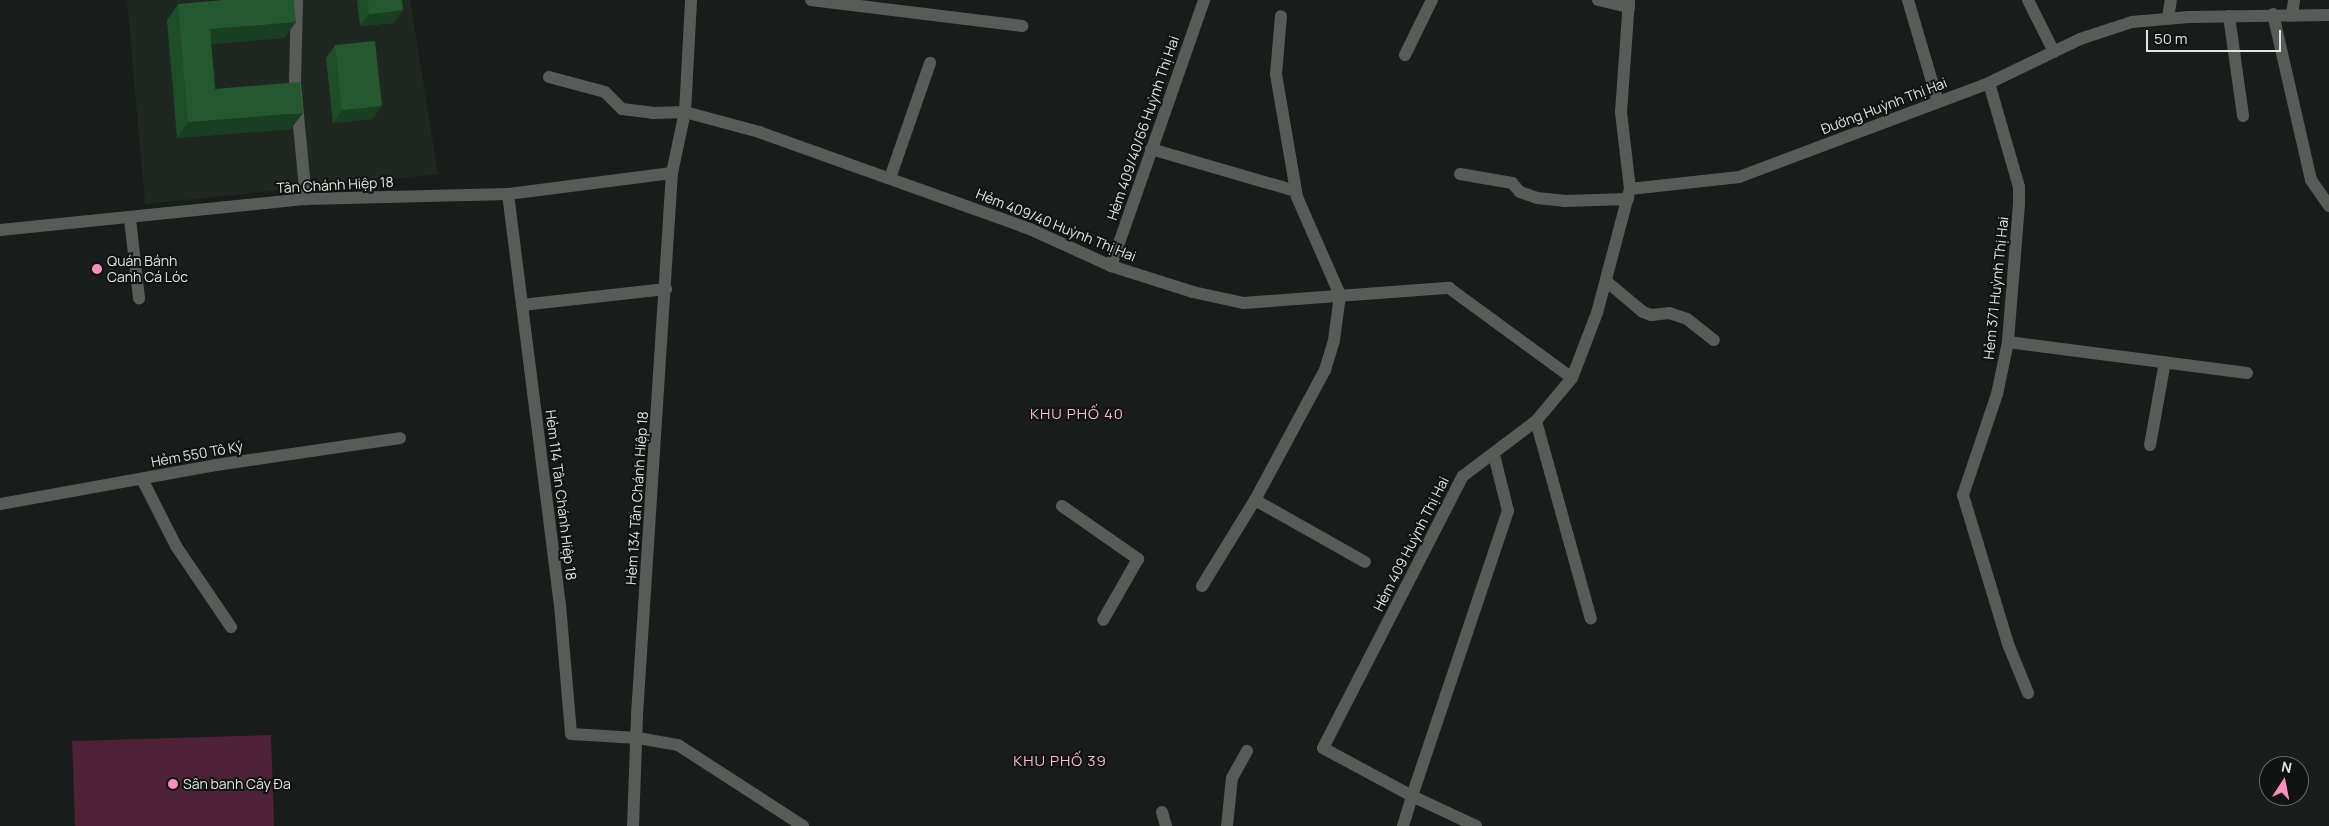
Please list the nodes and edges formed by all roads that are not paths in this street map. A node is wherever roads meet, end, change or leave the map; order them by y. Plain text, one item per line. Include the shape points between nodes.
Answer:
1 (297, 0) edge
2 (691, 0) edge
3 (811, 0) edge
4 (1204, 0) edge
5 (1432, 0) edge
6 (1598, 0) edge
7 (1908, 0) edge
8 (2028, 0) edge
9 (2171, 0) edge
10 (2294, 0) edge
11 (1629, 4) edge
12 (2273, 14) junction
13 (2292, 14) junction
14 (2329, 15) edge
15 (1282, 16) dead end
16 (2229, 16) junction
17 (2168, 18) junction
18 (1022, 26) dead end
19 (2054, 52) junction
20 (1404, 55) dead end
21 (930, 63) dead end
22 (549, 77) dead end
23 (1989, 83) junction
24 (1938, 102) junction
25 (685, 112) junction
26 (2242, 116) dead end
27 (1151, 148) junction
28 (672, 173) junction
29 (1460, 174) dead end
30 (890, 178) junction
31 (1296, 191) junction
32 (508, 194) junction
33 (1629, 194) junction
34 (306, 199) junction
35 (2329, 206) edge
36 (130, 219) junction
37 (0, 230) edge
38 (1111, 266) junction
39 (1606, 281) junction
40 (666, 289) junction
41 (1340, 295) junction
42 (139, 298) dead end
43 (522, 304) junction
44 (1714, 340) dead end
45 (2008, 342) junction
46 (2165, 362) junction
47 (2247, 374) dead end
48 (1572, 378) junction
49 (1536, 421) junction
50 (400, 438) dead end
51 (2150, 445) dead end
52 (1494, 455) junction
53 (142, 479) junction
54 (1255, 500) junction
55 (0, 504) edge
56 (1062, 506) dead end
57 (1365, 562) dead end
58 (1202, 586) dead end
59 (1591, 619) dead end
60 (1103, 620) dead end
61 (231, 628) dead end
62 (2028, 693) dead end
63 (638, 738) junction
64 (1247, 751) dead end
65 (1412, 796) junction
66 (1162, 812) dead end
67 (633, 826) edge
68 (803, 826) edge
69 (1166, 826) edge
70 (1227, 826) edge
71 (1403, 826) edge
72 (1476, 826) edge

1 - 34 street via 295,84
2 - 25 street, Hẻm 134 Tân Chánh Hiệp 18
3 - 18 street
4 - 27 street, Hẻm 409/40/66 Huỳnh Thị Hai
5 - 20 street
6 - 11 street
7 - 24 street
8 - 19 street
9 - 17 street
10 - 13 street
11 - 33 street via 1621,112
12 - 13 street, Đường Huỳnh Thị Hai
12 - 16 street, Đường Huỳnh Thị Hai
12 - 35 street via 2310,180
13 - 14 street, Đường Huỳnh Thị Hai
15 - 31 street via 1276,74
16 - 17 street, Đường Huỳnh Thị Hai
16 - 26 street
17 - 19 street, Đường Huỳnh Thị Hai via 2132,22 2080,39
19 - 23 street, Đường Huỳnh Thị Hai
21 - 30 street
22 - 25 street, Hẻm 409/40 Huỳnh Thị Hai via 605,92 622,109 653,113
23 - 24 street, Đường Huỳnh Thị Hai
23 - 45 street, Hẻm 371 Huỳnh Thị Hai via 2020,196
24 - 33 street, Đường Huỳnh Thị Hai via 1739,177
25 - 28 street, Hẻm 134 Tân Chánh Hiệp 18
25 - 30 street, Hẻm 409/40 Huỳnh Thị Hai via 760,132
27 - 31 street
27 - 38 street, Hẻm 409/40/66 Huỳnh Thị Hai
28 - 32 street, Tân Chánh Hiệp 18
28 - 40 street, Hẻm 134 Tân Chánh Hiệp 18
29 - 33 street, Đường Huỳnh Thị Hai via 1512,183 1520,192 1536,198 1564,201
30 - 38 street, Hẻm 409/40 Huỳnh Thị Hai via 1032,230
31 - 41 street
32 - 34 street, Tân Chánh Hiệp 18
32 - 43 street, Hẻm 114 Tân Chánh Hiệp 18
33 - 39 street, Hẻm 409 Huỳnh Thị Hai
34 - 36 street, Tân Chánh Hiệp 18
36 - 37 street, Tân Chánh Hiệp 18
36 - 42 street
38 - 41 street, Hẻm 409/40 Huỳnh Thị Hai via 1243,303
39 - 44 street via 1643,312 1651,315 1669,313 1687,319
39 - 48 street, Hẻm 409 Huỳnh Thị Hai
40 - 43 street
40 - 63 street, Hẻm 134 Tân Chánh Hiệp 18
41 - 48 street, Hẻm 409/40 Huỳnh Thị Hai via 1449,288
41 - 54 street via 1334,340 1325,370
43 - 63 street, Hẻm 114 Tân Chánh Hiệp 18 via 560,605 571,734
45 - 46 street
45 - 62 street, Hẻm 371 Huỳnh Thị Hai via 1997,394 1963,495 2008,644
46 - 47 street
46 - 51 street
48 - 49 street, Hẻm 409 Huỳnh Thị Hai
49 - 52 street, Hẻm 409 Huỳnh Thị Hai
49 - 59 street
50 - 53 street, Hẻm 550 Tô Ký
52 - 65 street via 1508,511
52 - 65 street, Hẻm 409 Huỳnh Thị Hai via 1463,476 1323,748
53 - 55 street, Hẻm 550 Tô Ký
53 - 61 street via 176,546
54 - 57 street
54 - 58 street
56 - 60 street via 1138,559
63 - 67 street, Hẻm 134 Tân Chánh Hiệp 18
63 - 68 street via 678,745
64 - 70 street via 1232,778
65 - 71 street
65 - 72 street
66 - 69 street

